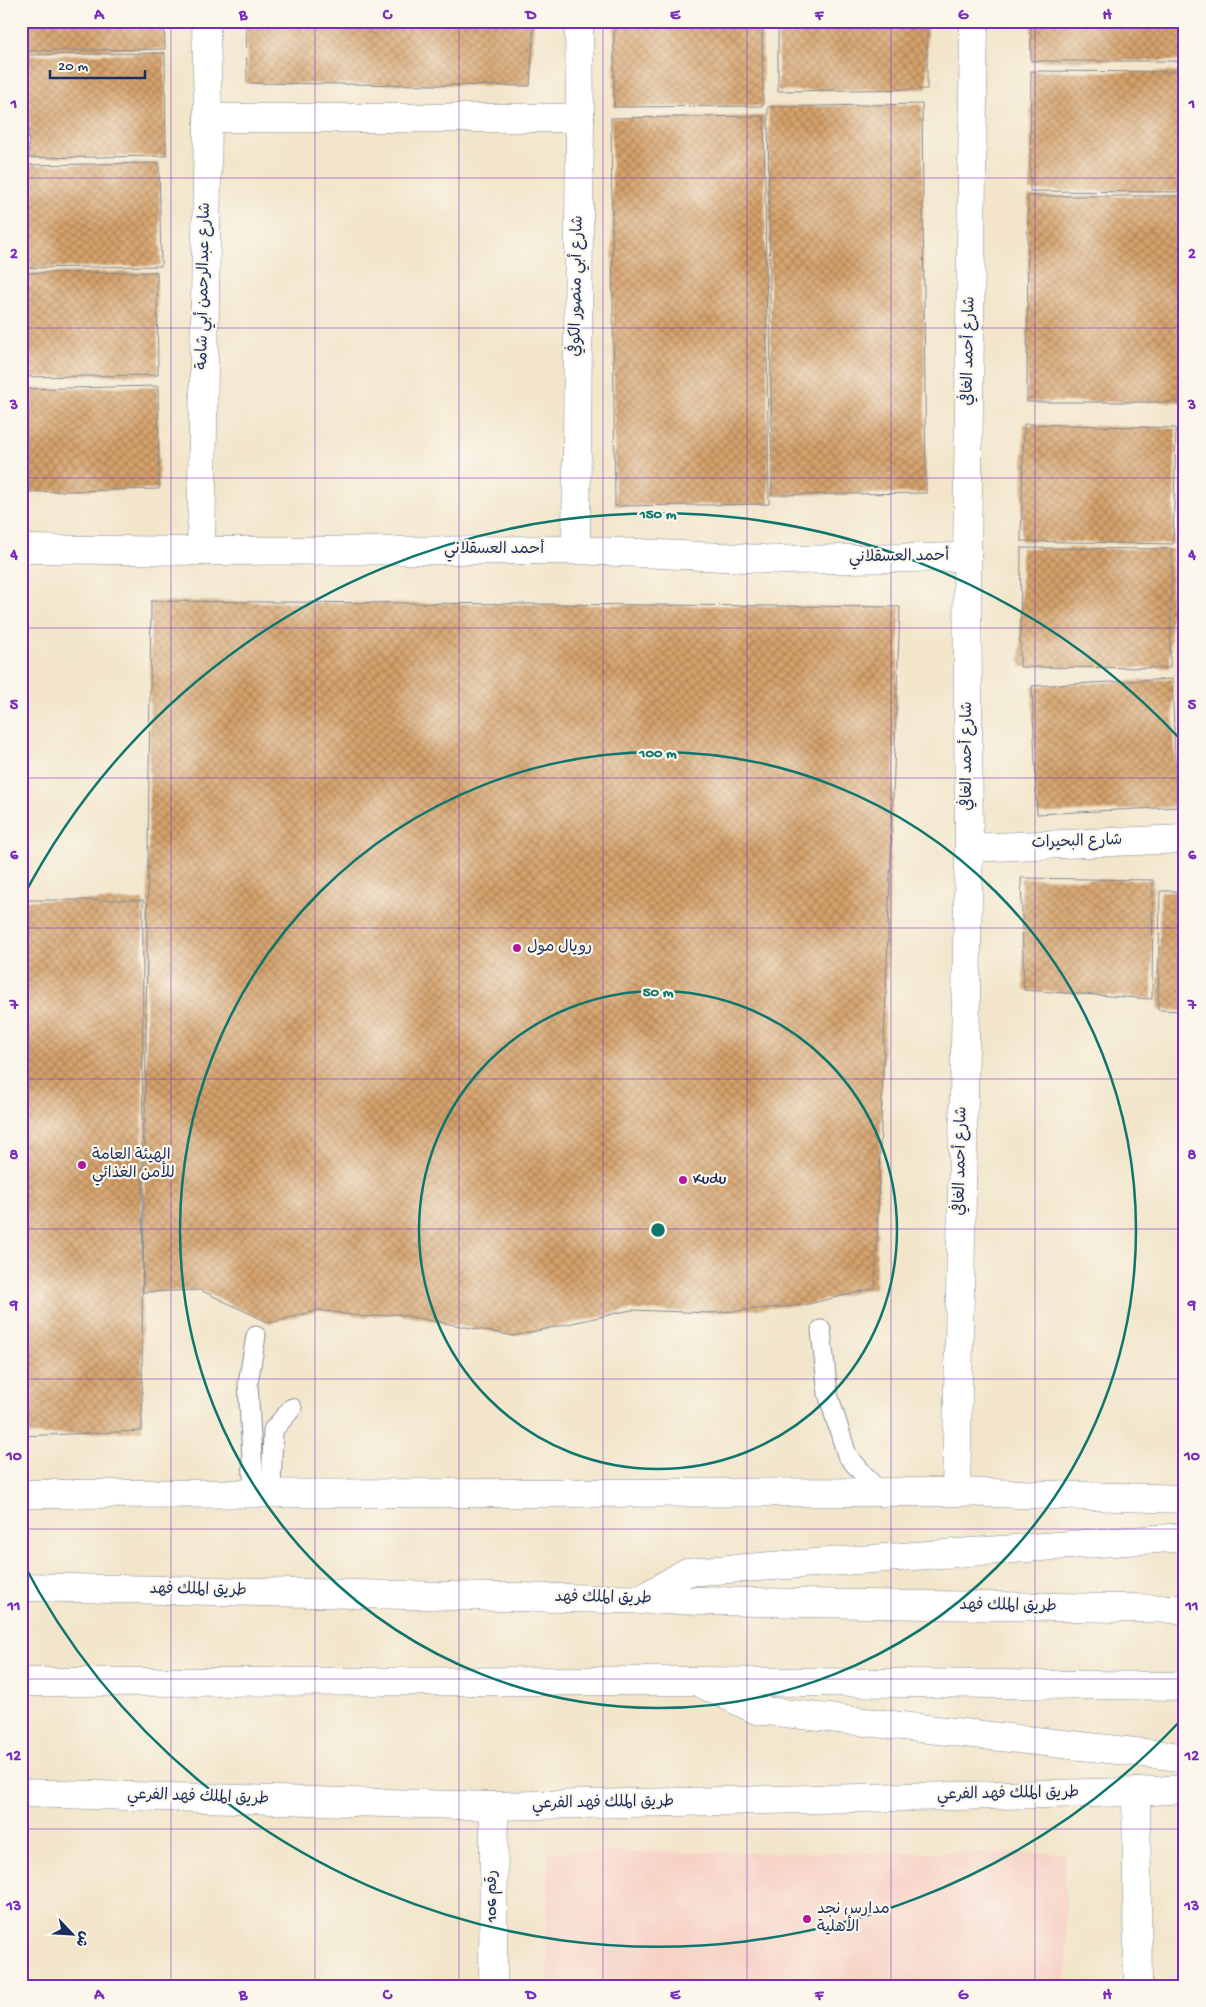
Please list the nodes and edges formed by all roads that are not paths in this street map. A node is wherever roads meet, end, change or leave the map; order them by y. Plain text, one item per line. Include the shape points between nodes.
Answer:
1 (206, 21) edge
2 (579, 21) edge
3 (974, 21) edge
4 (208, 118) junction
5 (580, 118) junction
6 (21, 549) edge
7 (576, 550) junction
8 (201, 551) junction
9 (967, 557) junction
10 (1185, 839) edge
11 (969, 848) junction
12 (821, 1330) dead end
13 (256, 1336) dead end
14 (292, 1408) dead end
15 (878, 1491) junction
16 (956, 1492) junction
17 (21, 1494) edge
18 (262, 1494) junction
19 (1185, 1500) edge
20 (1185, 1537) edge
21 (21, 1587) edge
22 (639, 1600) junction
23 (1185, 1609) edge
24 (696, 1681) junction
25 (21, 1682) edge
26 (1185, 1686) edge
27 (1185, 1759) edge
28 (1185, 1789) edge
29 (1136, 1792) junction
30 (21, 1793) edge
31 (494, 1806) junction
32 (493, 1986) edge
33 (1138, 1986) edge

1 - 4 main road, شارع عبدالرحمن أبي شامة
2 - 5 main road, شارع أبي منصور الكوفي
3 - 9 main road, شارع أحمد الغافي
4 - 5 main road
4 - 8 main road, شارع عبدالرحمن أبي شامة
5 - 7 main road, شارع أبي منصور الكوفي
6 - 8 main road, أحمد العسقلاني
7 - 8 main road, أحمد العسقلاني
7 - 9 main road, أحمد العسقلاني via 784,560
9 - 11 main road, شارع أحمد الغافي
10 - 11 main road, شارع البحيرات
11 - 16 main road, شارع أحمد الغافي
12 - 15 lane via 828,1394 847,1455
13 - 18 lane via 248,1383
14 - 18 lane via 273,1430
15 - 16 main road
15 - 18 main road
16 - 19 main road
17 - 18 main road
20 - 22 main road via 687,1572
21 - 22 main road, طريق الملك فهد
22 - 23 main road, طريق الملك فهد
24 - 25 main road
24 - 26 main road
24 - 27 main road via 756,1710
28 - 29 main road, طريق الملك فهد الفرعي
29 - 31 main road, طريق الملك فهد الفرعي
29 - 33 main road
30 - 31 main road, طريق الملك فهد الفرعي
31 - 32 main road, رقم 106

